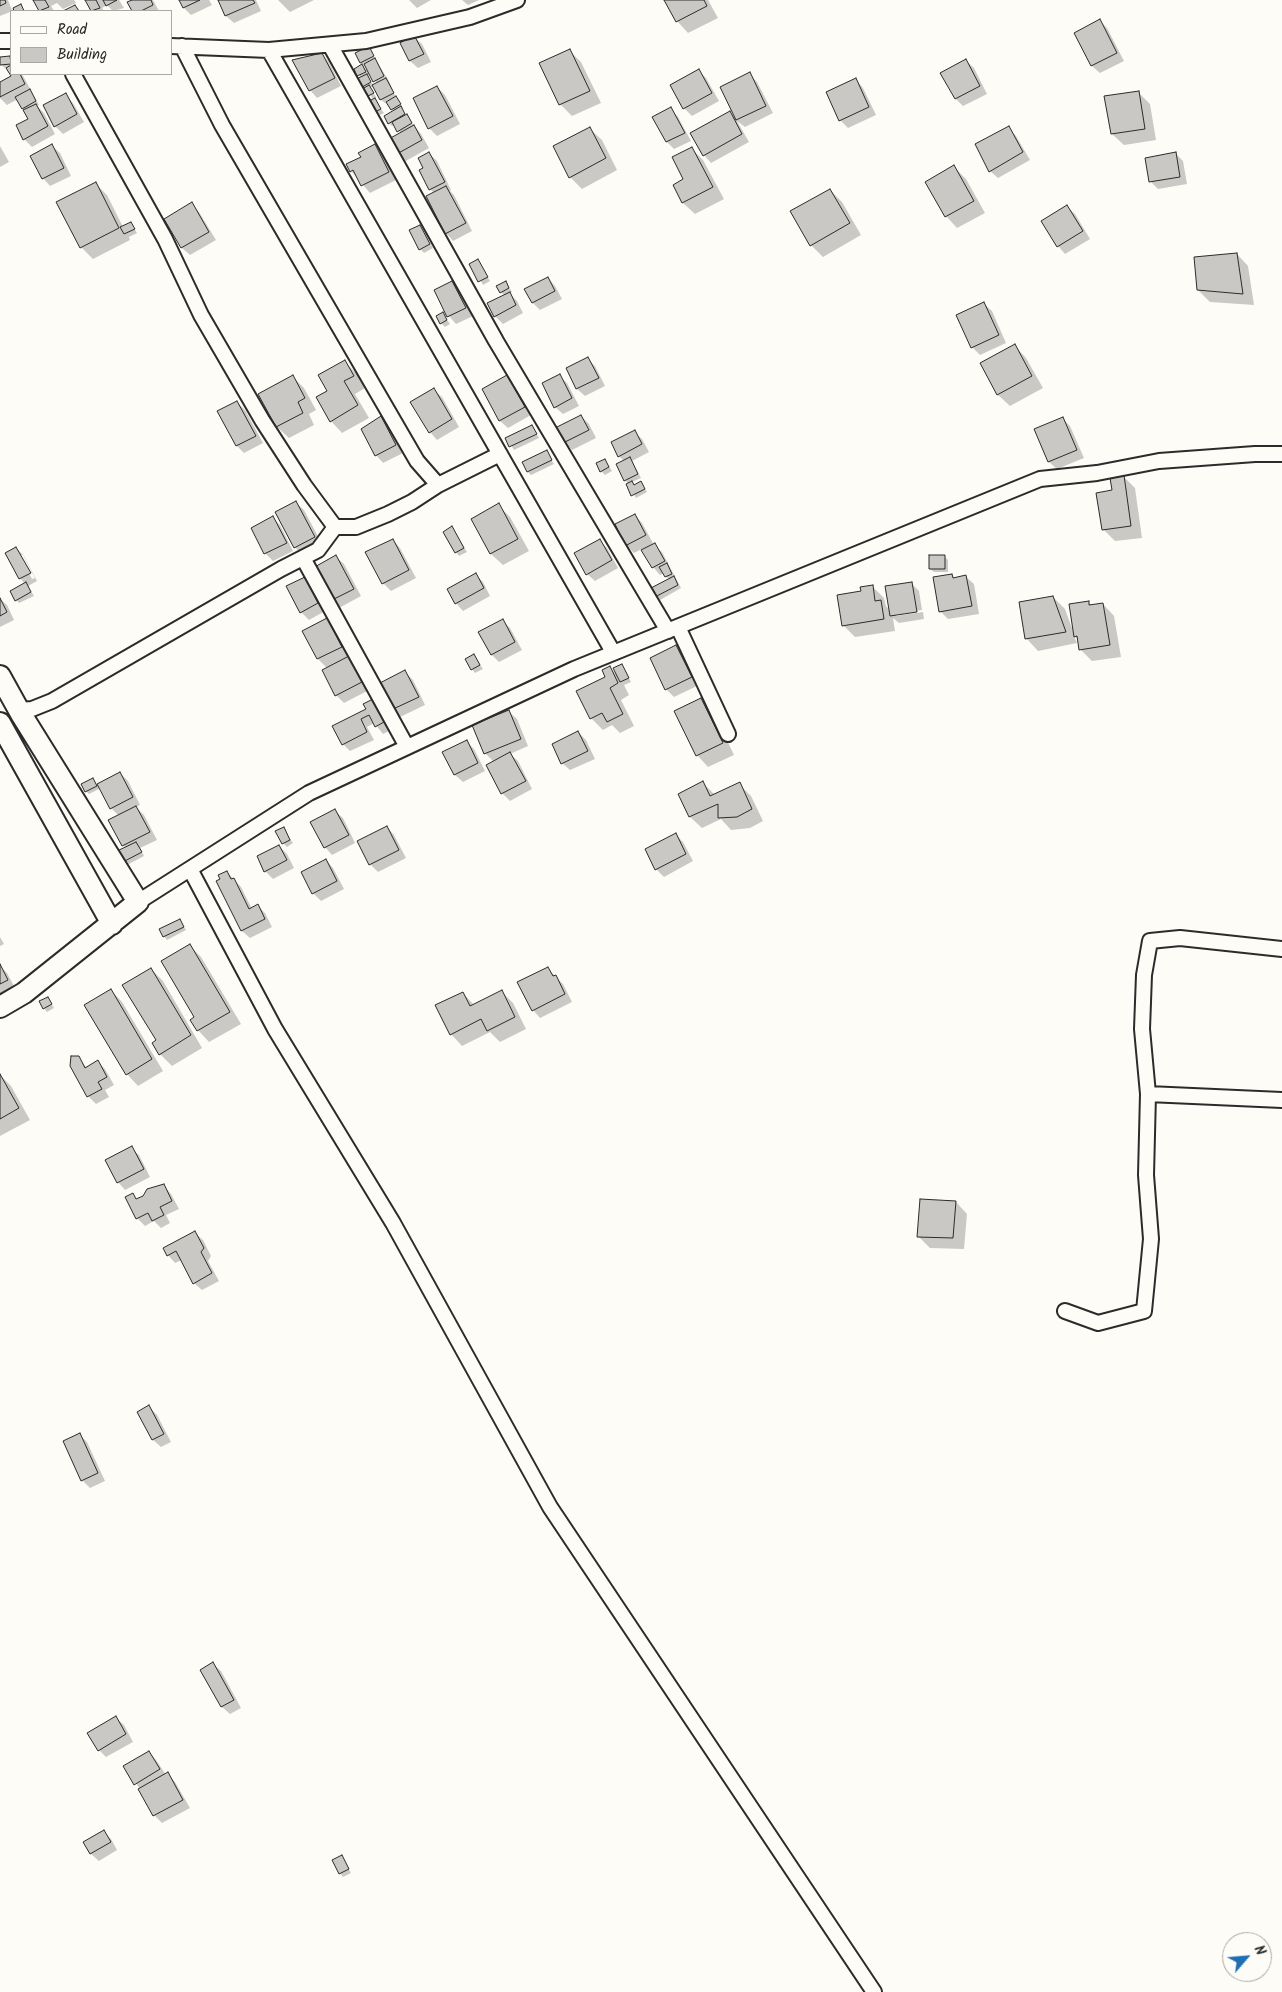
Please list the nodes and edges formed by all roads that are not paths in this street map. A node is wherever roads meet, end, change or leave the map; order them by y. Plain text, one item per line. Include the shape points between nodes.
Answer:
1 (518, 0) edge
2 (330, 45) junction
3 (177, 46) edge
4 (269, 50) junction
5 (74, 75) edge
6 (500, 454) junction
7 (1282, 454) edge
8 (438, 485) junction
9 (335, 527) junction
10 (303, 558) junction
11 (673, 629) junction
12 (613, 652) junction
13 (0, 676) edge
14 (19, 710) junction
15 (0, 722) edge
16 (728, 734) dead end
17 (407, 747) junction
18 (190, 869) junction
19 (138, 902) junction
20 (112, 924) junction
21 (1282, 949) edge
22 (0, 1008) edge
23 (1148, 1094) junction
24 (1282, 1100) edge
25 (1065, 1311) dead end
26 (874, 1992) edge

1 - 2 street via 470,17 366,41
2 - 4 street
2 - 11 street via 496,341
3 - 4 street
3 - 8 street via 412,453
4 - 6 street
5 - 9 street via 165,239 201,315 262,420
6 - 8 street
6 - 12 street
7 - 11 street via 1159,461 1040,480
8 - 9 street via 412,502 356,527
9 - 10 street via 318,550
10 - 14 street via 52,701
10 - 17 street
11 - 12 street
11 - 16 street
12 - 17 street
13 - 14 street
14 - 15 street
14 - 19 street
15 - 20 street
17 - 18 street via 308,793
18 - 19 street
18 - 26 street via 275,1029 393,1223 550,1507
19 - 20 street
20 - 22 street
21 - 23 street via 1180,938 1150,941 1144,975 1142,1029
23 - 24 street
23 - 25 street via 1146,1175 1151,1239 1144,1312 1098,1323

